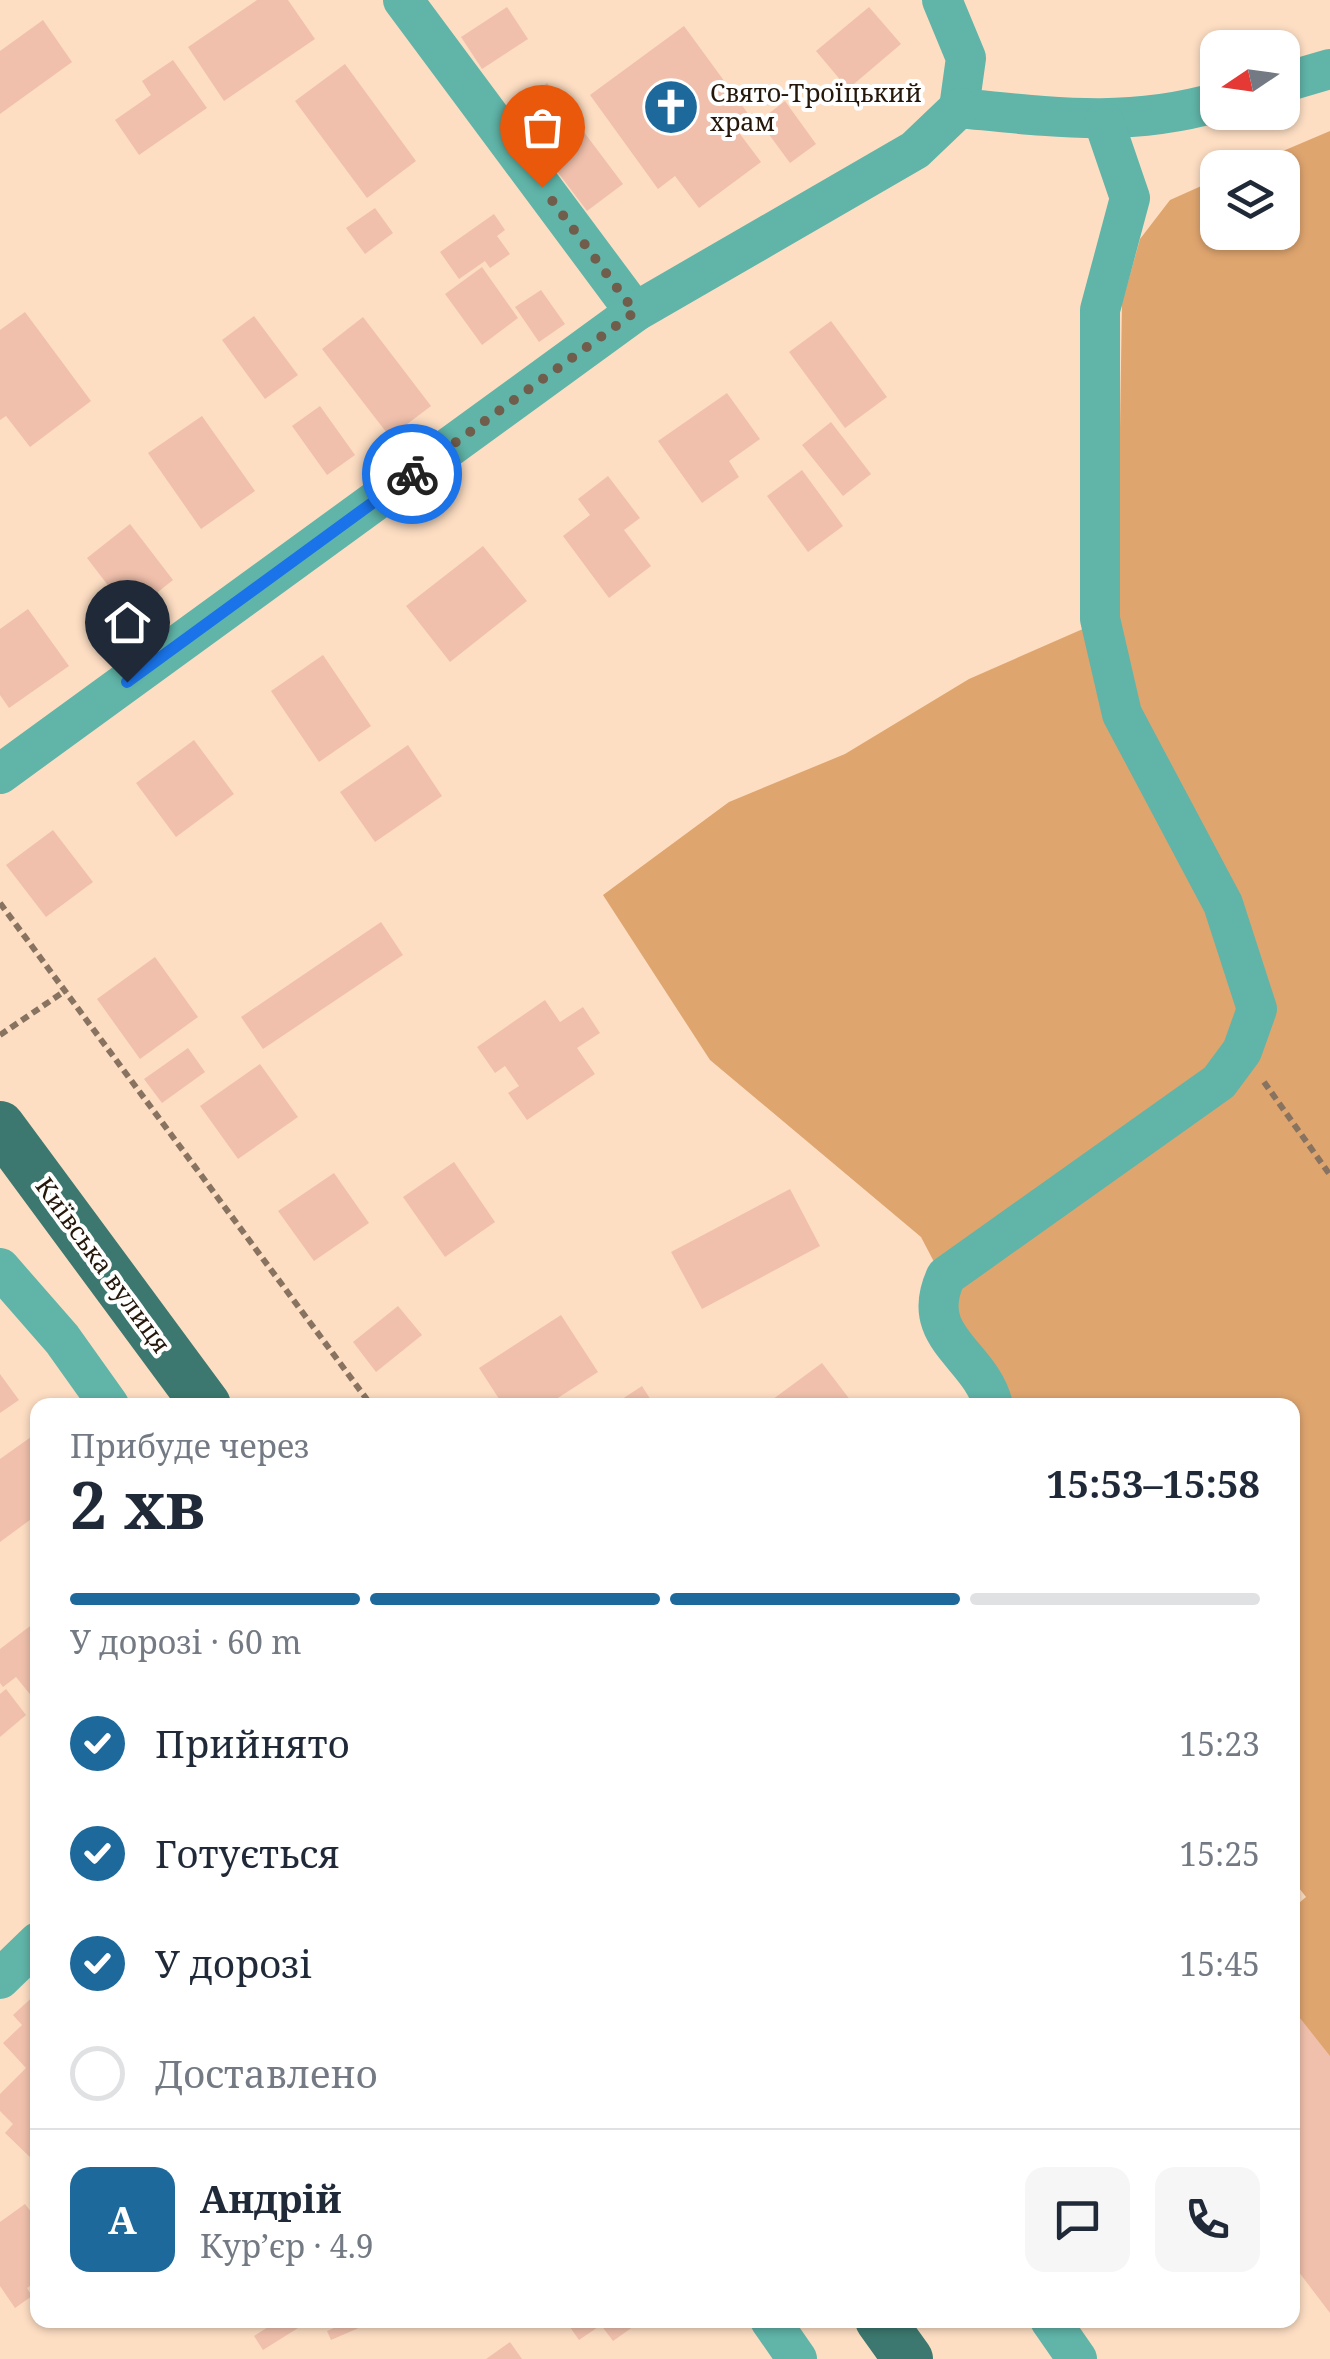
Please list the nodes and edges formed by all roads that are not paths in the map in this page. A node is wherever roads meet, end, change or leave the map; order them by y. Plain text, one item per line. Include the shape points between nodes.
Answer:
1 (403, 0) edge
2 (942, 0) edge
3 (1330, 69) edge
4 (1300, 78) edge
5 (1200, 107) edge
6 (960, 108) junction
7 (1104, 122) junction
8 (635, 312) junction
9 (0, 774) edge
10 (0, 1126) edge
11 (0, 1268) edge
12 (104, 1398) edge
13 (201, 1398) edge
14 (988, 1398) edge
15 (30, 1950) edge
16 (0, 1979) edge
17 (776, 2328) edge
18 (886, 2328) edge
19 (1055, 2328) edge
20 (797, 2359) edge
21 (908, 2359) edge
22 (1076, 2359) edge

1 - 8 street
2 - 6 street via 966,58
3 - 4 street
5 - 7 street
6 - 7 street
6 - 8 street via 915,150
7 - 14 street via 1130,198 1100,310 1100,619 1122,714 1224,904 1257,1009 1242,1050 1219,1082 946,1276 936,1297 938,1321
8 - 9 street
10 - 13 main road, Київська вулиця
11 - 12 street
15 - 16 street
17 - 20 street
18 - 21 main road
19 - 22 street

